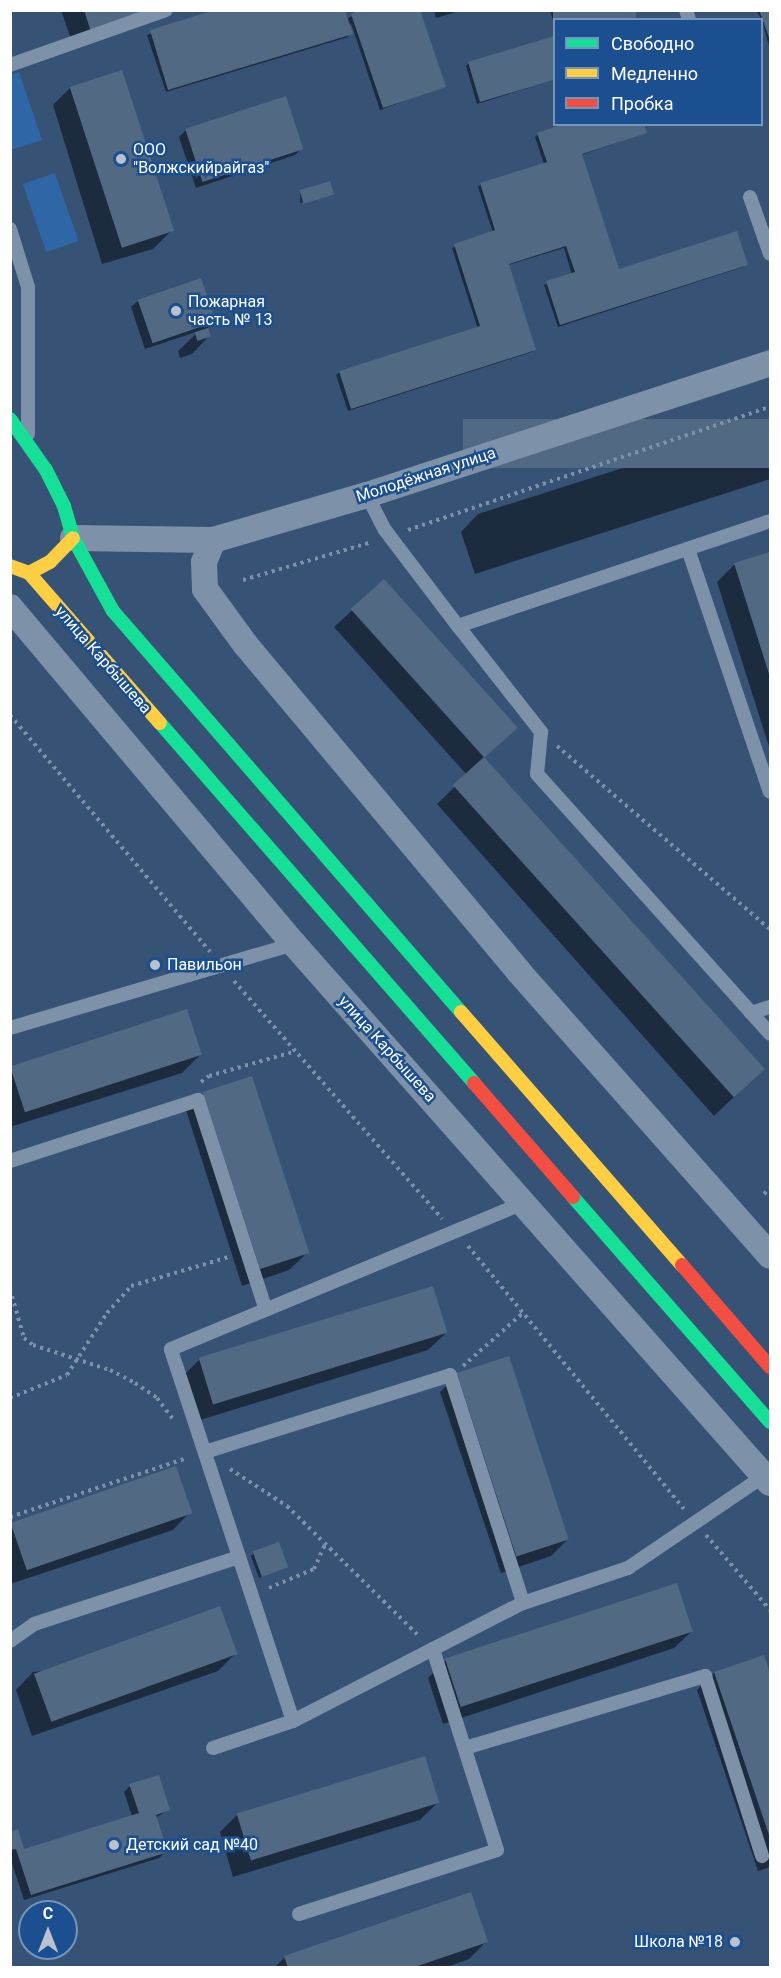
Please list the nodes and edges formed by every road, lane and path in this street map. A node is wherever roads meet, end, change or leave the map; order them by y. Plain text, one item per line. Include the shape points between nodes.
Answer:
1 (169, 11) edge
2 (10, 65) edge
3 (750, 197) dead end
4 (10, 229) edge
5 (771, 254) edge
6 (771, 363) edge
7 (771, 407) edge
8 (10, 419) edge
9 (10, 448) edge
10 (28, 448) junction
11 (367, 495) junction
12 (771, 521) edge
13 (390, 536) junction
14 (73, 538) junction
15 (213, 540) junction
16 (688, 549) junction
17 (10, 566) edge
18 (29, 573) junction
19 (243, 580) dead end
20 (10, 607) edge
21 (458, 626) junction
22 (10, 715) edge
23 (541, 732) junction
24 (771, 792) edge
25 (771, 929) edge
26 (294, 944) junction
27 (221, 966) junction
28 (771, 1007) edge
29 (752, 1013) junction
30 (10, 1028) edge
31 (771, 1034) edge
32 (293, 1052) junction
33 (198, 1100) junction
34 (10, 1161) edge
35 (771, 1188) edge
36 (764, 1194) dead end
37 (524, 1203) junction
38 (454, 1232) junction
39 (247, 1252) junction
40 (771, 1256) edge
41 (10, 1289) edge
42 (265, 1308) junction
43 (523, 1313) junction
44 (79, 1359) junction
45 (771, 1367) edge
46 (450, 1375) junction
47 (10, 1398) edge
48 (175, 1422) dead end
49 (771, 1422) edge
50 (205, 1452) junction
51 (767, 1480) edge
52 (10, 1517) edge
53 (695, 1522) junction
54 (325, 1545) junction
55 (239, 1557) junction
56 (251, 1594) junction
57 (523, 1603) junction
58 (771, 1610) edge
59 (10, 1641) edge
60 (433, 1649) junction
61 (293, 1721) junction
62 (213, 1748) dead end
63 (465, 1748) junction
64 (762, 1856) dead end
65 (299, 1914) dead end

1 - 2 lane
3 - 5 lane
4 - 10 lane via 28,287
6 - 11 street, Молодёжная улица
7 - 13 path
8 - 10 street
9 - 10 street
10 - 14 street via 51,479
11 - 13 lane
11 - 15 street, Молодёжная улица
12 - 16 lane
13 - 19 path
13 - 21 lane
14 - 15 street, Молодёжная улица
14 - 18 street via 50,562
14 - 45 street via 112,611
15 - 40 street via 204,562 206,589 245,644 519,972
16 - 21 lane
16 - 24 lane
17 - 18 street
18 - 49 street, улица Карбышева
20 - 26 street, улица Карбышева
21 - 23 lane
22 - 27 path
23 - 25 path
23 - 29 lane via 537,774
26 - 27 lane
26 - 37 street, улица Карбышева
27 - 30 lane
27 - 32 path
28 - 29 lane
29 - 31 lane
32 - 33 path via 209,1076 200,1083
32 - 38 path
33 - 34 lane
33 - 39 lane
35 - 36 path
37 - 38 lane
37 - 51 street, улица Карбышева
38 - 42 lane
38 - 43 path
39 - 42 lane
39 - 44 path via 131,1286 107,1313
41 - 44 path via 24,1338 33,1345
42 - 50 lane via 171,1349
43 - 46 path via 482,1353
43 - 53 path
44 - 47 path via 67,1375
44 - 48 path via 135,1383 157,1398
46 - 50 lane
46 - 57 lane
50 - 52 path
50 - 54 path via 287,1506
50 - 55 lane
51 - 53 lane
53 - 57 lane via 628,1568
53 - 58 path
54 - 56 path via 314,1569
54 - 60 path
55 - 56 lane
55 - 59 lane via 34,1624
56 - 61 lane
57 - 60 lane
60 - 61 lane
60 - 63 lane
61 - 62 lane
63 - 64 lane via 705,1676
63 - 65 lane via 498,1850

